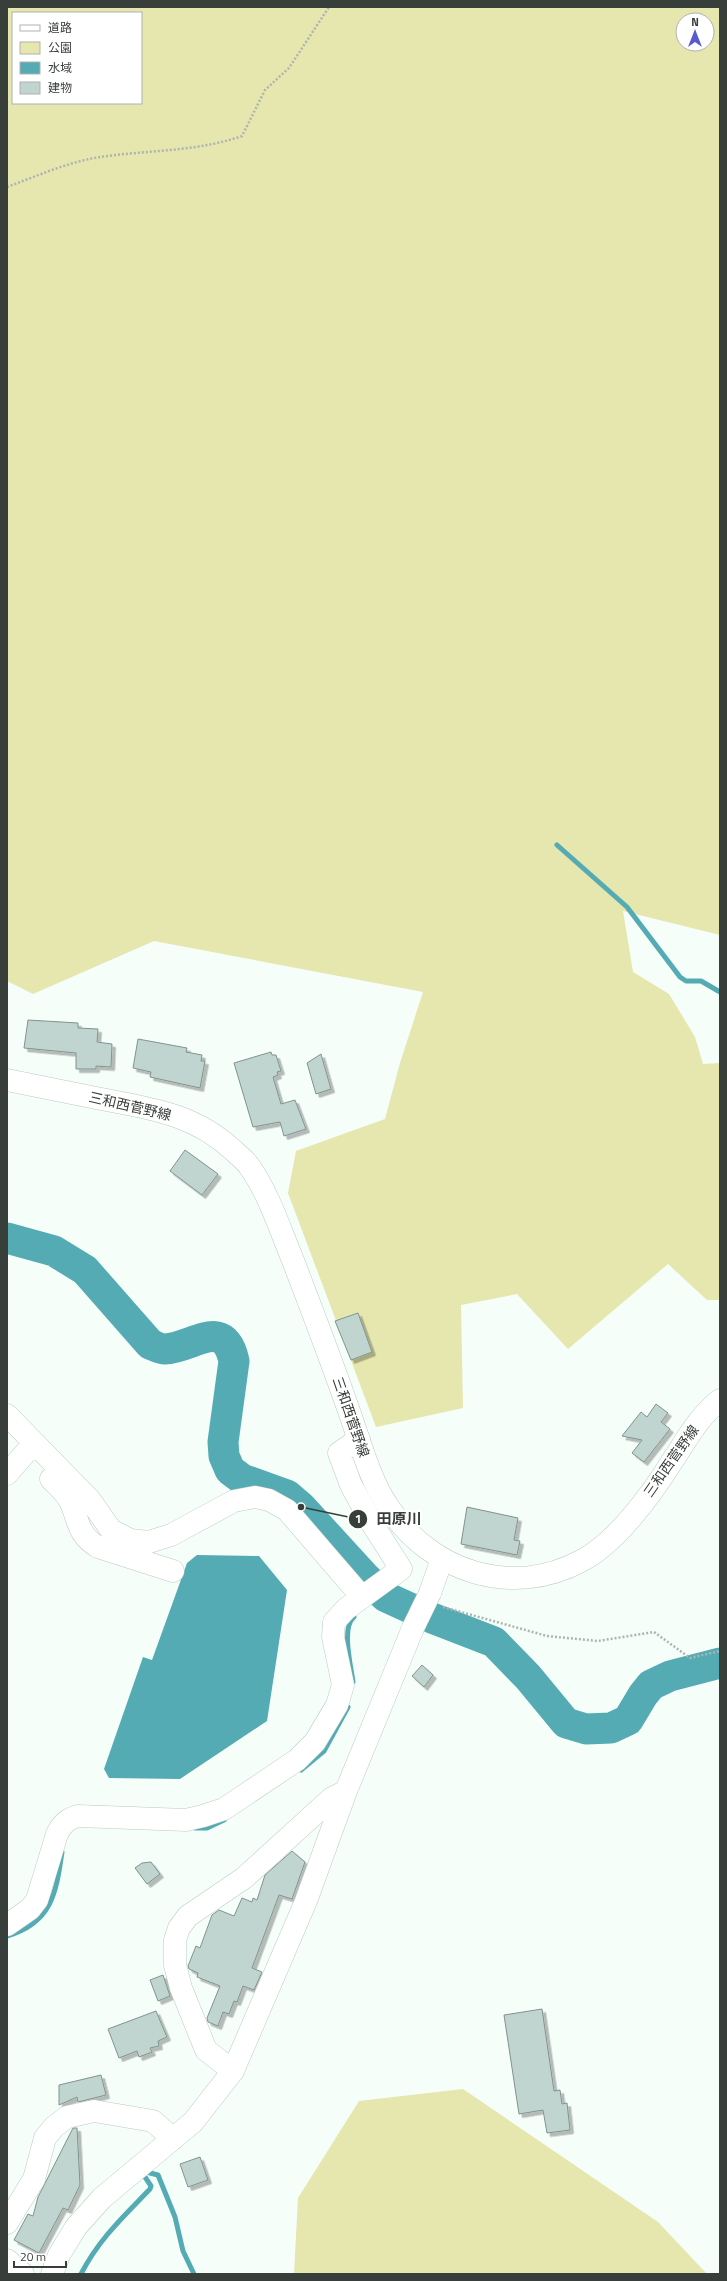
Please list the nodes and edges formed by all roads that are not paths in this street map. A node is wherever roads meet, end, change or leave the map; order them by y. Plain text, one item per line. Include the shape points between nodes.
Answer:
1 (7, 1080) edge
2 (720, 1400) edge
3 (7, 1415) edge
4 (359, 1439) junction
5 (29, 1448) junction
6 (7, 1474) edge
7 (442, 1559) junction
8 (173, 1571) dead end
9 (370, 1592) junction
10 (346, 1791) junction
11 (7, 1925) edge
12 (234, 2071) junction
13 (172, 2139) junction
14 (7, 2223) edge
15 (7, 2260) edge
16 (23, 2274) edge
17 (52, 2274) edge

1 - 4 street, 三和西菅野線 via 147,1107 193,1121 220,1138 249,1165 273,1212 333,1364
2 - 7 street, 三和西菅野線 via 687,1436 670,1465 613,1539 583,1560 562,1570 540,1576 513,1579 465,1571
3 - 5 street
4 - 7 street, 三和西菅野線 via 378,1488 394,1516 409,1535
4 - 9 street via 339,1453 351,1485 401,1569
5 - 6 street
5 - 8 street via 71,1503 87,1541 98,1547
5 - 9 street via 90,1500 111,1530 130,1540 149,1542 171,1535 234,1501 255,1497 269,1500 287,1510
7 - 10 street, bridge via 436,1599 413,1628
9 - 11 street via 346,1609 334,1622 333,1637 343,1685 337,1705 315,1742 296,1760 224,1809 204,1816 186,1820 78,1816 71,1818 60,1827 57,1834 37,1900 30,1909
10 - 12 street via 306,1901
10 - 12 street via 332,1798 244,1878 188,1916 179,1928 175,1940 175,1965 181,1988 206,2050
12 - 13 street via 193,2122
13 - 14 street via 154,2121 94,2111 67,2117 45,2138 34,2179
13 - 17 street via 102,2198 76,2227 59,2255
15 - 16 street

